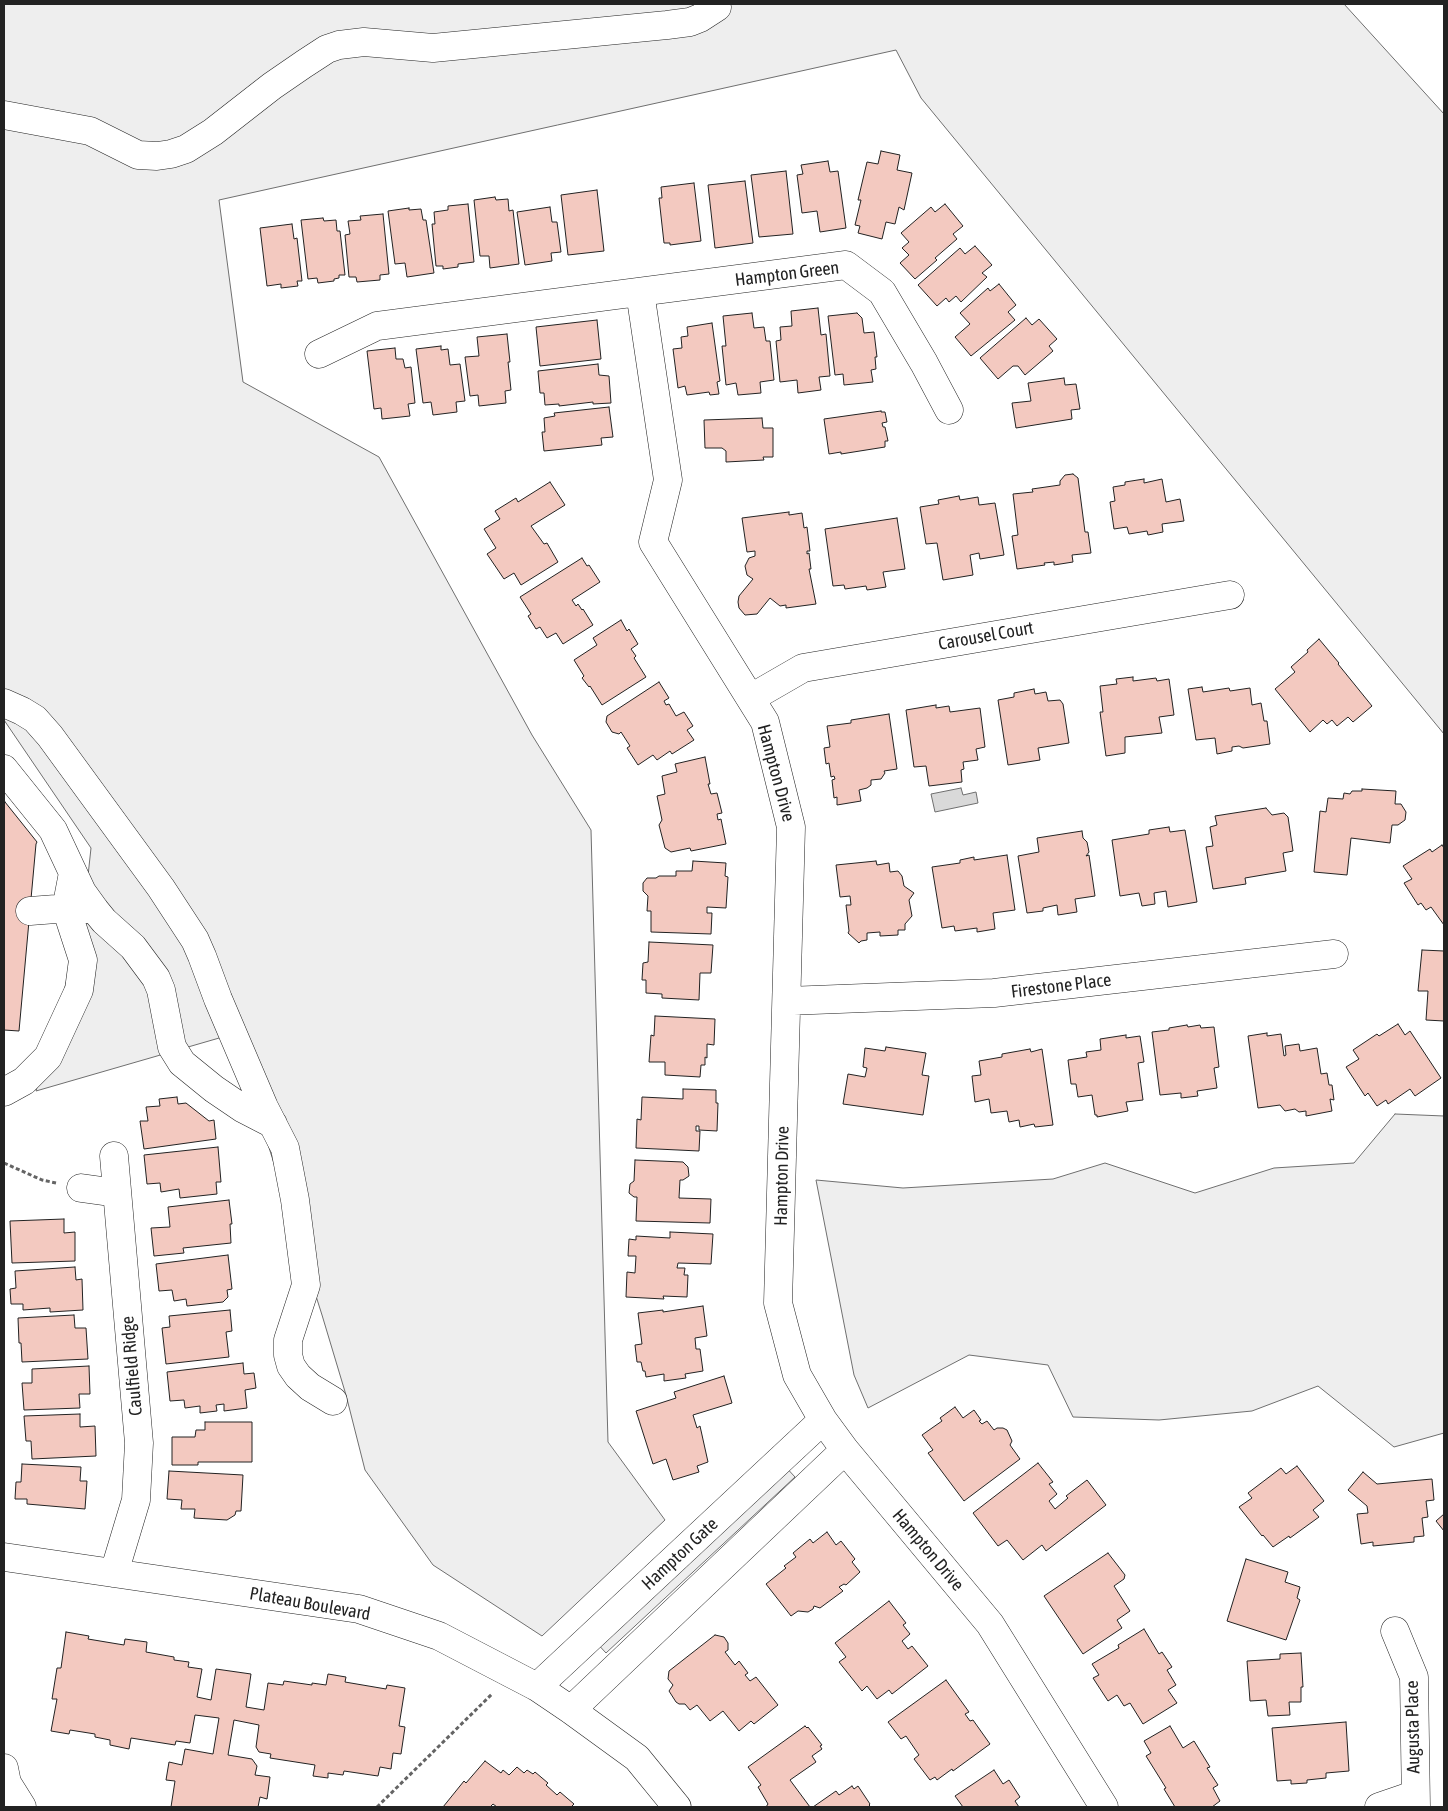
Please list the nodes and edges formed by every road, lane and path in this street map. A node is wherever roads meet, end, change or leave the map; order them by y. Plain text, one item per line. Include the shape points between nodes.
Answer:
1 (717, 7) dead end
2 (4, 115) edge
3 (640, 292) junction
4 (319, 354) dead end
5 (949, 410) dead end
6 (1230, 595) dead end
7 (750, 698) junction
8 (4, 703) edge
9 (4, 769) edge
10 (82, 909) junction
11 (30, 911) dead end
12 (1334, 954) dead end
13 (787, 1001) junction
14 (4, 1092) edge
15 (273, 1124) junction
16 (114, 1156) dead end
17 (4, 1163) edge
18 (42, 1180) dead end
19 (81, 1188) dead end
20 (117, 1193) junction
21 (332, 1401) dead end
22 (824, 1420) junction
23 (845, 1450) junction
24 (4, 1557) edge
25 (114, 1573) junction
26 (1395, 1631) dead end
27 (537, 1687) junction
28 (492, 1694) dead end
29 (572, 1710) junction
30 (4, 1768) edge
31 (1415, 1801) edge
32 (22, 1807) edge
33 (377, 1807) edge
34 (677, 1807) edge
35 (1104, 1807) edge
36 (1378, 1807) edge

1 - 2 street via 695,20 667,25 433,48 364,42 339,45 327,49 296,70 186,149 157,156 138,155 90,132
3 - 4 street, Hampton Green via 377,326
3 - 5 street, Hampton Green via 846,265 882,292
3 - 7 street, Hampton Drive via 668,480 653,542
6 - 7 street, Carousel Court via 803,668
7 - 13 street, Hampton Drive via 765,722 791,827
8 - 15 street via 35,719 50,736 195,940
9 - 10 street via 53,830 82,892
10 - 11 street
10 - 14 street via 70,920 83,960 79,990 48,1057 24,1082
10 - 15 street via 104,921 134,947 156,978 172,1047 182,1063 242,1108
12 - 13 street, Firestone Place via 994,993
13 - 22 street, Hampton Drive via 778,1303 797,1375
15 - 21 street via 285,1148 306,1285 288,1340 288,1355 298,1376
16 - 20 street, Caulfield Ridge
17 - 18 path
19 - 20 street
20 - 25 street, Caulfield Ridge via 139,1443 136,1500
22 - 23 street, Hampton Drive
22 - 27 street, Hampton Gate
23 - 29 street
23 - 35 street, Hampton Drive via 990,1624
24 - 25 street, Plateau Boulevard
25 - 27 street, Plateau Boulevard via 359,1609 439,1636
26 - 31 street, Augusta Place via 1414,1676
27 - 29 street, Plateau Boulevard
28 - 33 path
29 - 34 street, Plateau Boulevard via 637,1758
30 - 32 street via 7,1783
31 - 36 street, Augusta Place

